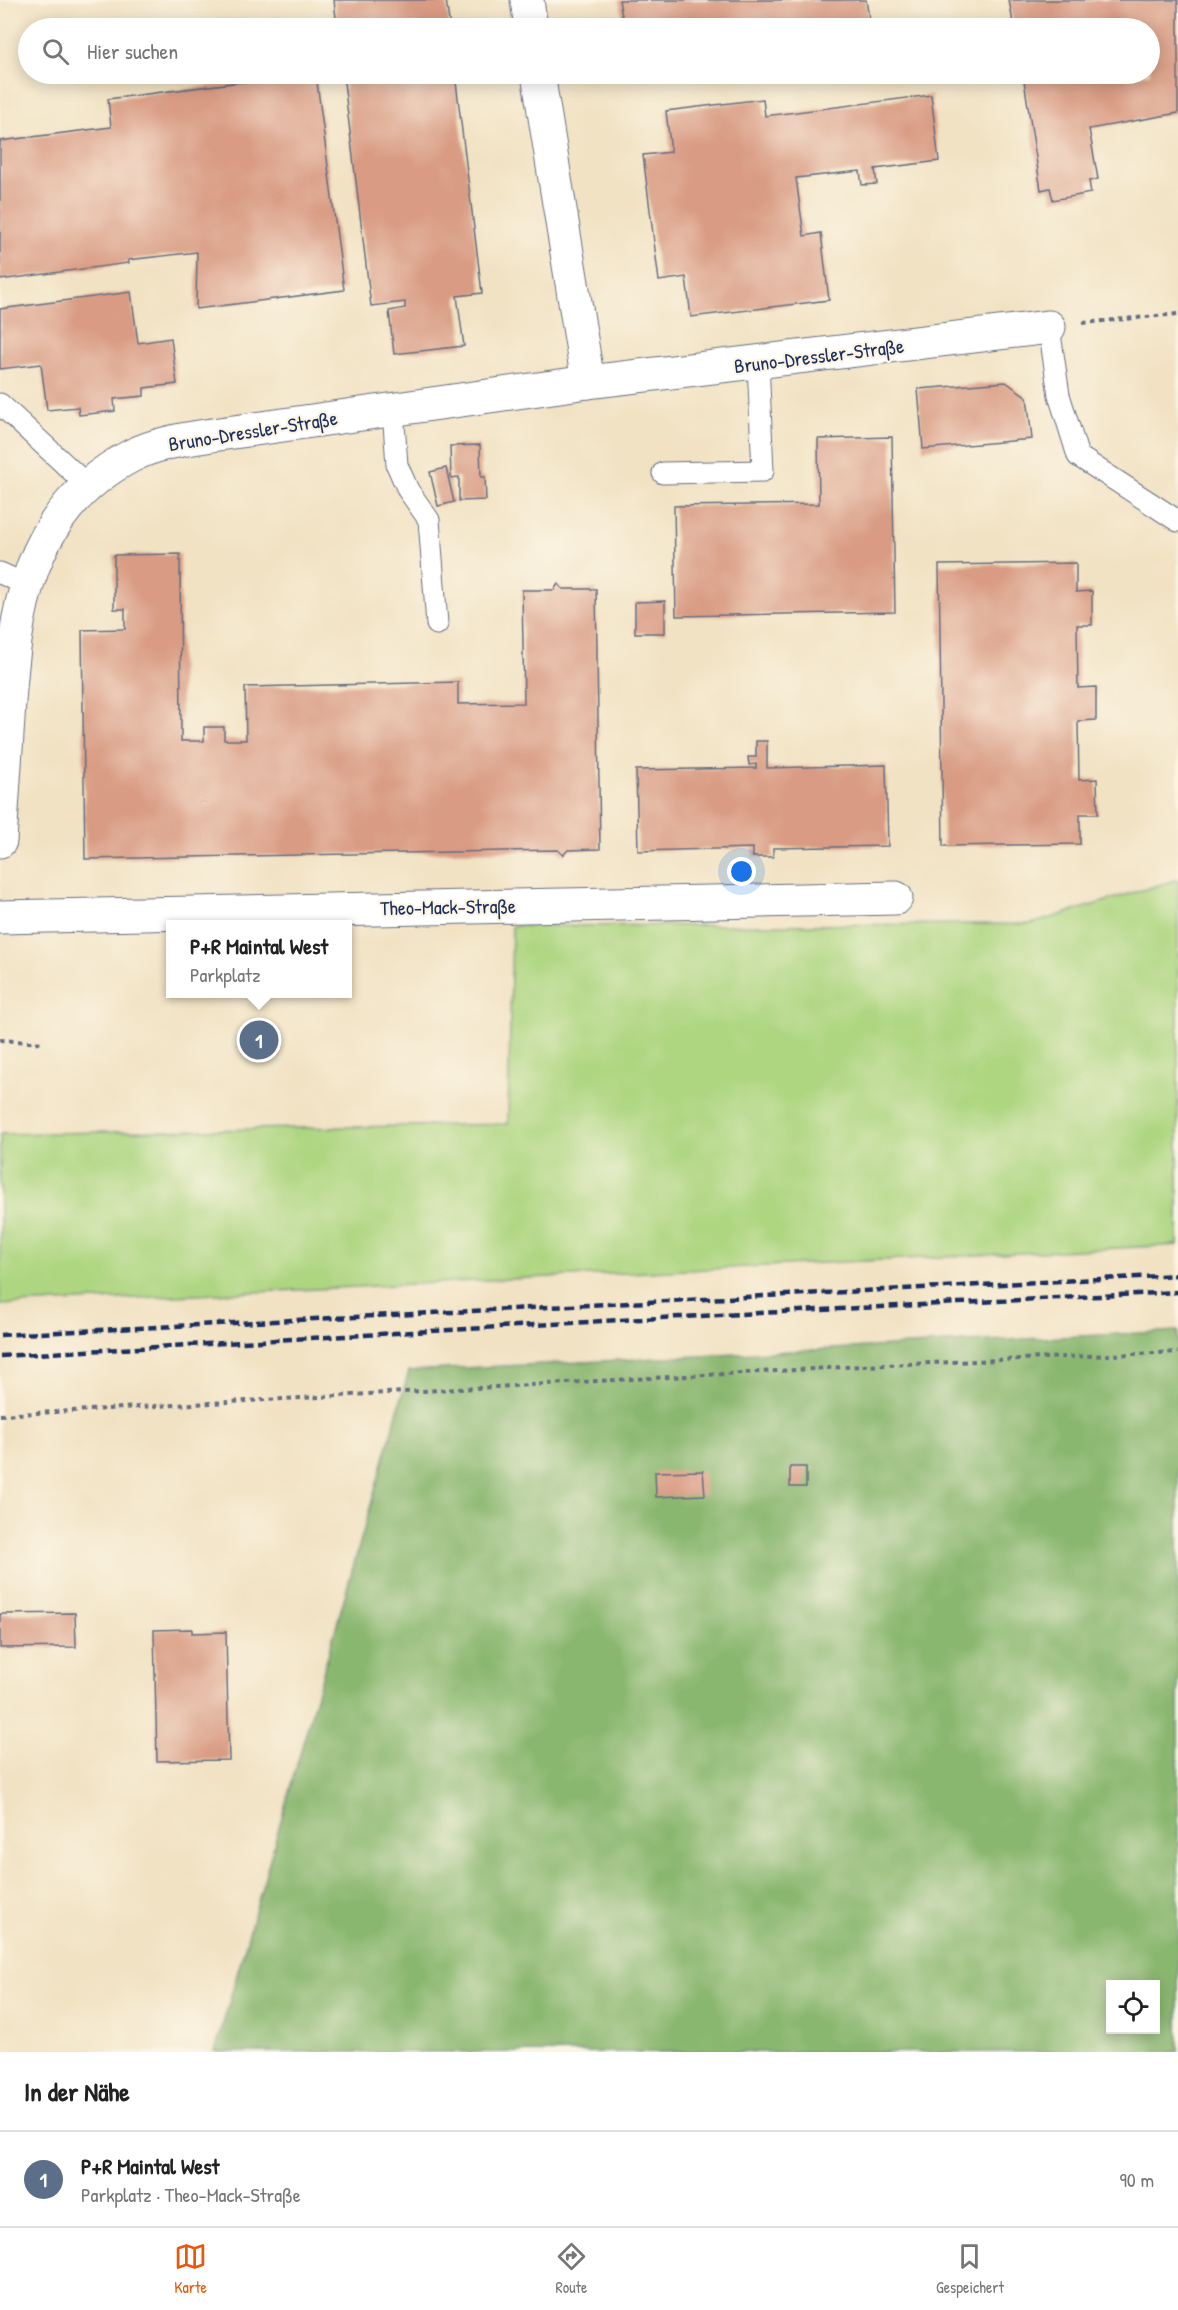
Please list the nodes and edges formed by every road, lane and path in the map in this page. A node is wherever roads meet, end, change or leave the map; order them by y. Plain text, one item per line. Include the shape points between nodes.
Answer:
1 (527, 0) edge
2 (530, 18) edge
3 (540, 84) edge
4 (1178, 314) edge
5 (1049, 327) junction
6 (758, 363) junction
7 (588, 382) junction
8 (0, 404) edge
9 (393, 410) junction
10 (663, 473) dead end
11 (89, 487) junction
12 (1178, 521) edge
13 (13, 579) edge
14 (436, 624) dead end
15 (0, 841) edge
16 (896, 898) dead end
17 (0, 917) edge
18 (0, 1040) edge
19 (44, 1043) dead end
20 (1178, 1352) edge
21 (0, 1415) edge

1 - 2 street
3 - 7 street
4 - 5 path
5 - 6 street, Bruno-Dressler-Straße
5 - 12 lane via 1059,395 1078,456
6 - 7 street, Bruno-Dressler-Straße
6 - 10 lane via 763,471
7 - 9 street, Bruno-Dressler-Straße
8 - 11 lane
9 - 11 street, Bruno-Dressler-Straße via 175,441 134,455
9 - 14 lane via 397,465 408,490 429,520
11 - 13 street, Bruno-Dressler-Straße via 66,507 33,564
13 - 15 street, Bruno-Dressler-Straße via 16,622
16 - 17 street, Theo-Mack-Straße
18 - 19 path
20 - 21 path

